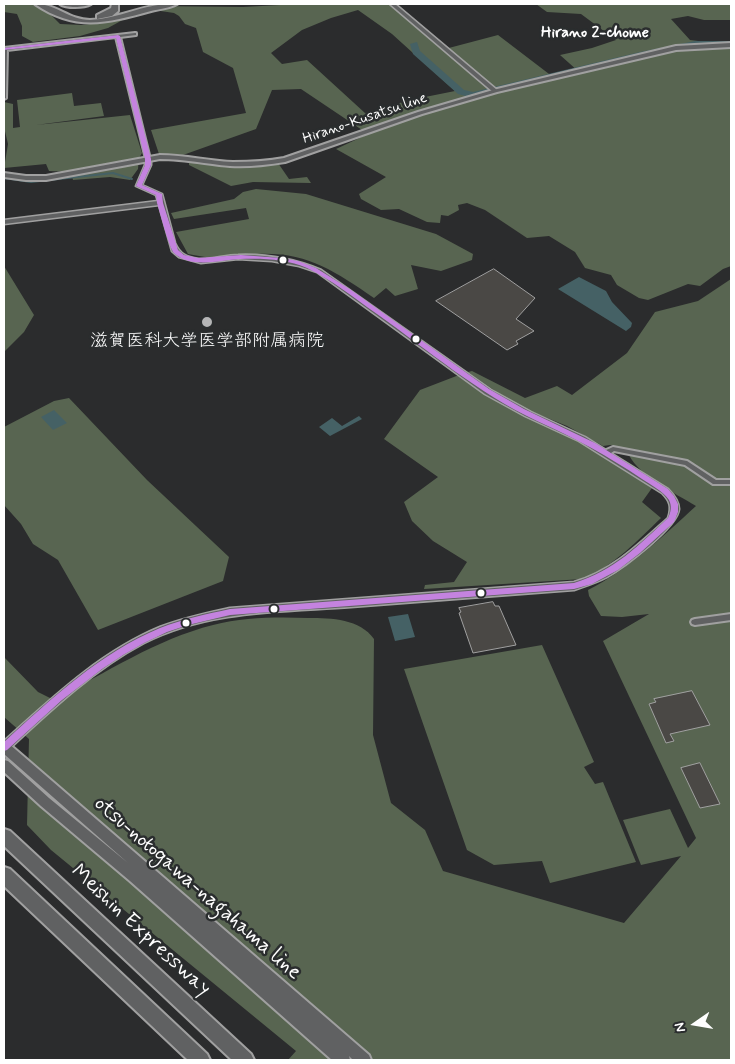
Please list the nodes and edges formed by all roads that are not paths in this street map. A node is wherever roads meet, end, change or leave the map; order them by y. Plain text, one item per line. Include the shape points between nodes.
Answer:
1 (39, 4) edge
2 (48, 4) edge
3 (63, 4) edge
4 (87, 4) edge
5 (115, 4) edge
6 (145, 4) edge
7 (173, 4) edge
8 (392, 4) edge
9 (114, 19) junction
10 (135, 34) dead end
11 (118, 36) junction
12 (731, 45) edge
13 (5, 49) edge
14 (495, 91) junction
15 (4, 98) edge
16 (148, 159) junction
17 (4, 175) edge
18 (160, 203) junction
19 (4, 222) edge
20 (606, 453) junction
21 (731, 482) edge
22 (731, 617) edge
23 (695, 622) dead end
24 (4, 747) edge
25 (4, 765) edge
26 (4, 836) edge
27 (4, 875) edge
28 (201, 1060) edge
29 (245, 1060) edge
30 (343, 1060) edge
31 (364, 1060) edge

1 - 9 highway via 73,20
2 - 5 highway via 68,15 86,19 109,14 115,9
3 - 4 highway
6 - 9 highway
7 - 9 highway
8 - 14 street
10 - 11 street
11 - 13 street
11 - 16 street
12 - 14 main road, Hirano-Kusatsu line via 676,48
13 - 15 street
14 - 16 main road, Hirano-Kusatsu line via 420,112 285,160 232,164 175,157
16 - 17 main road, Hirano-Kusatsu line via 46,178
16 - 18 street via 139,186 159,194
18 - 19 street
18 - 20 street via 172,244 182,256 201,261 238,257 272,259 319,271 488,392
20 - 21 street via 613,449 687,463 715,482
20 - 24 street via 665,491 672,498 675,513 625,562 605,576 574,586 230,612 186,622 114,657 63,695
22 - 23 street
24 - 31 main road, otsu-notogawa-nagahama line
25 - 30 main road, otsu-notogawa-nagahama line
26 - 29 highway, Meishin Expressway
27 - 28 highway

